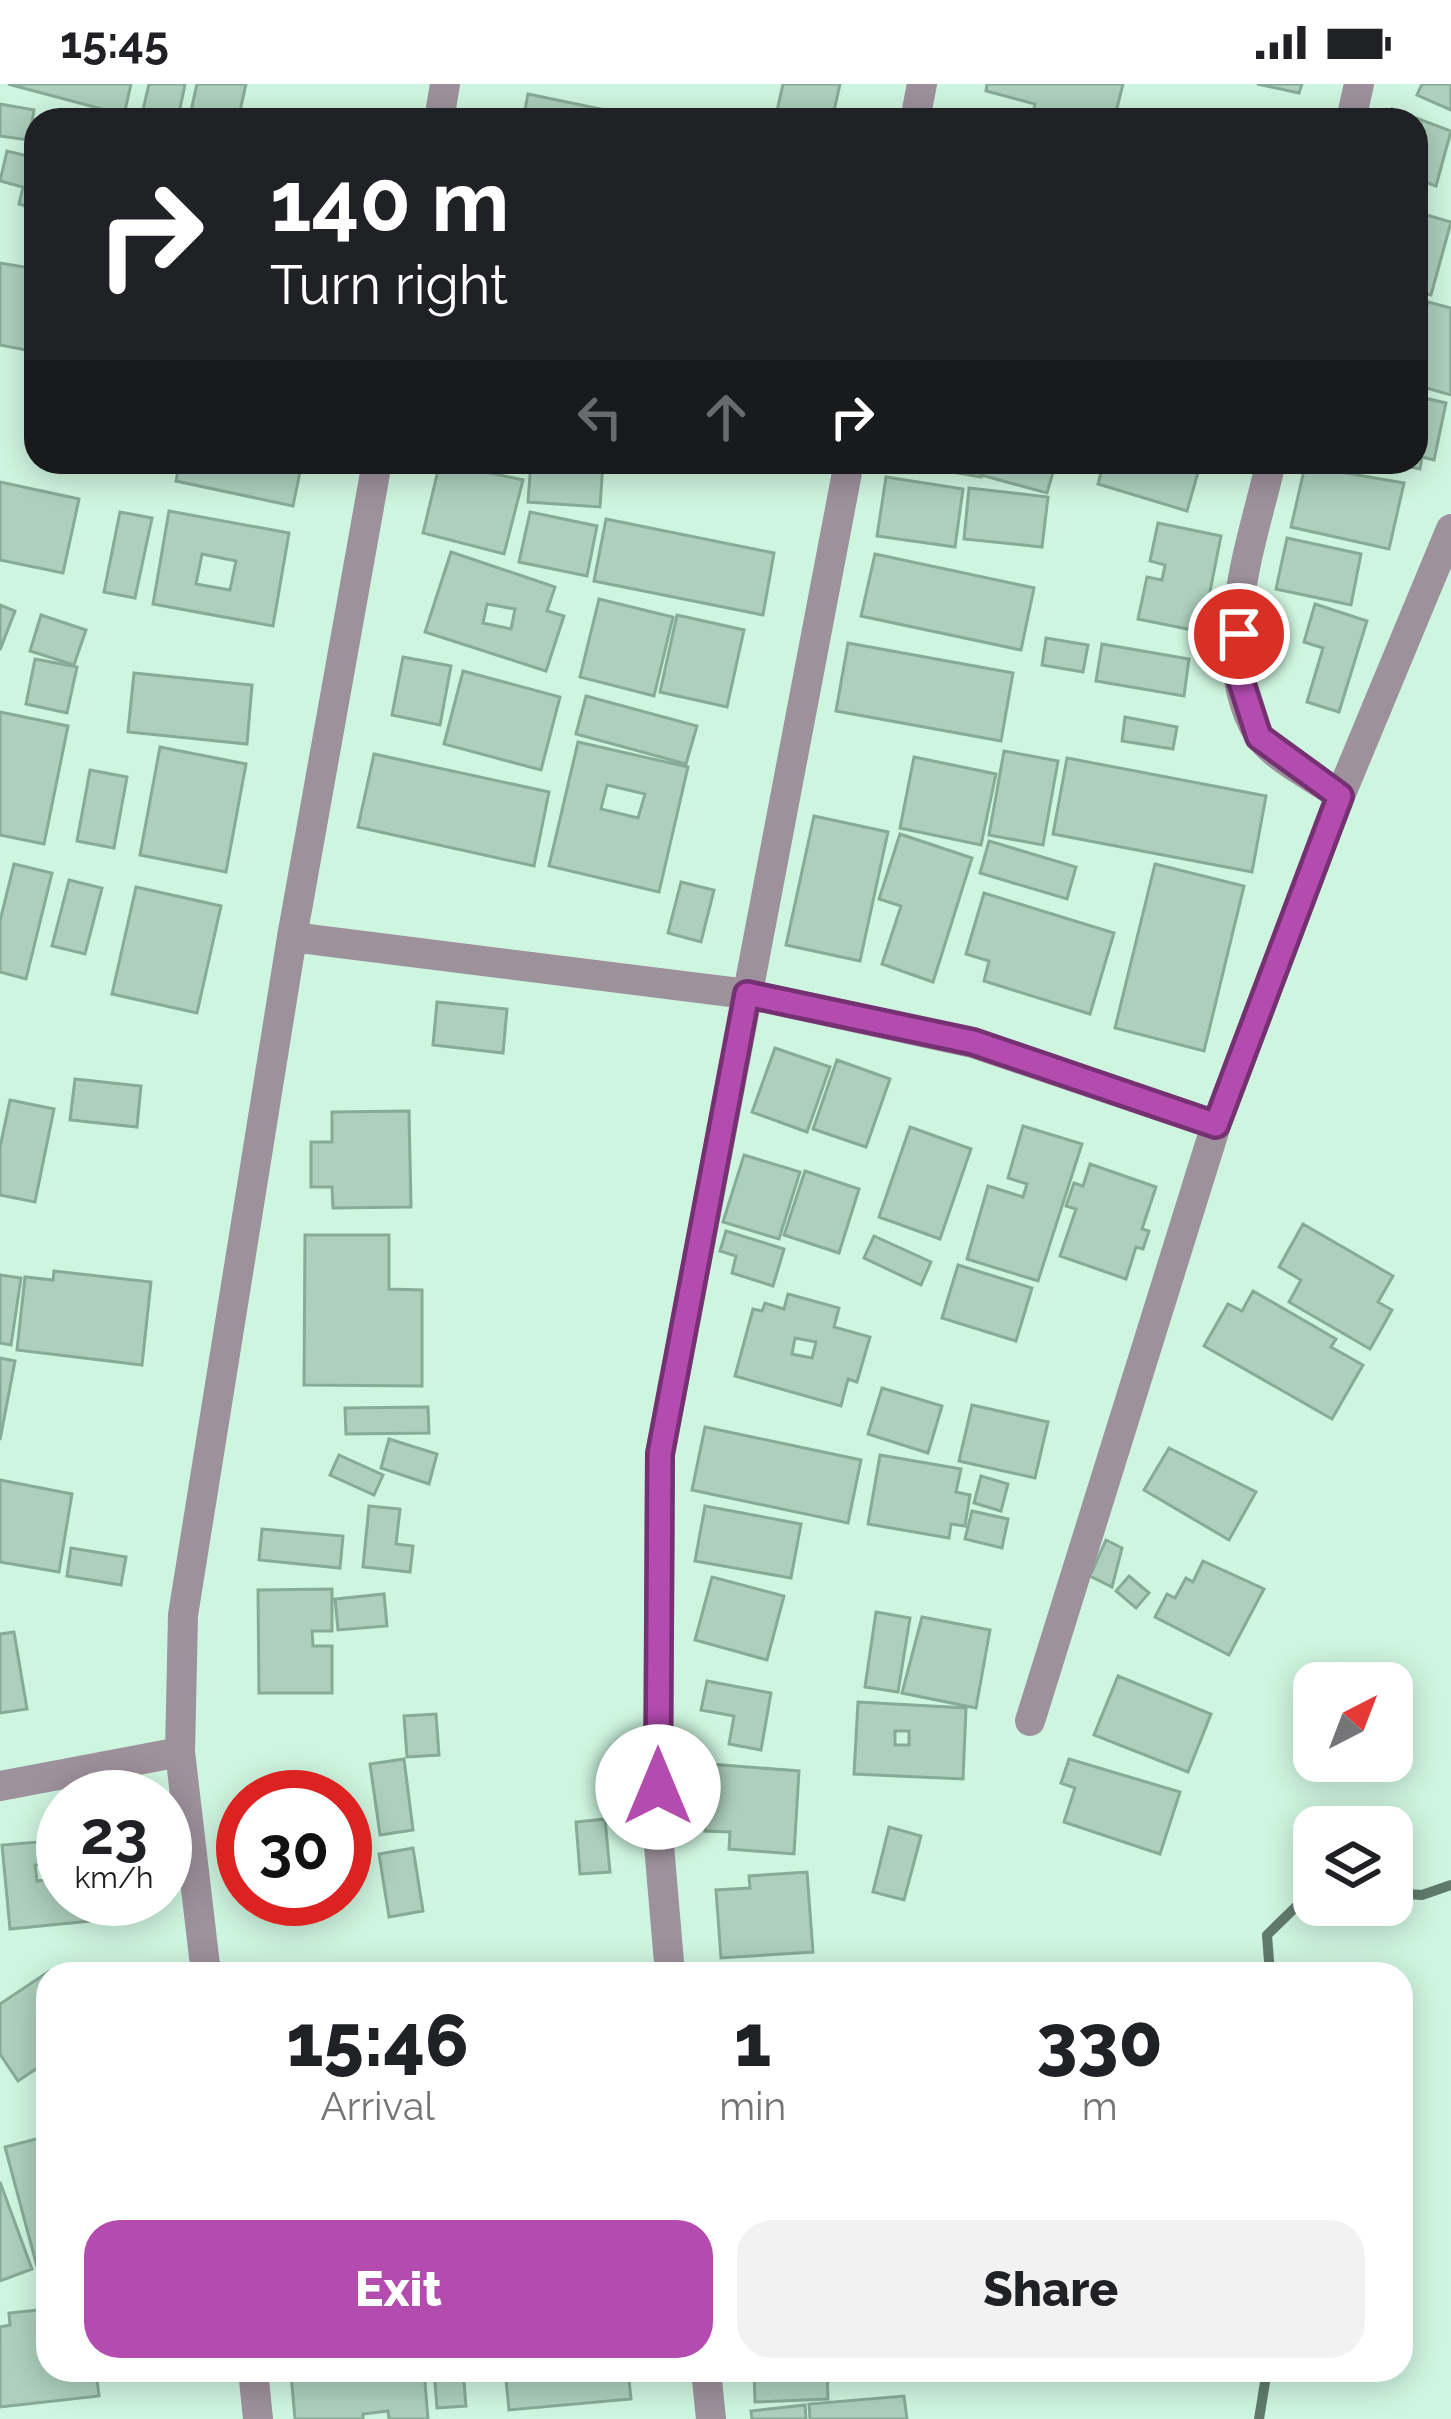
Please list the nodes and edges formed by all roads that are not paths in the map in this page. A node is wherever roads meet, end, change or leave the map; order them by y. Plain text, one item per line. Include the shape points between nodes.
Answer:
1 (375, 474) edge
2 (847, 474) edge
3 (1268, 474) edge
4 (1451, 529) edge
5 (1340, 796) junction
6 (292, 937) junction
7 (747, 994) junction
8 (1216, 1125) junction
9 (1030, 1721) dead end
10 (180, 1753) junction
11 (0, 1786) edge
12 (205, 1962) edge
13 (669, 1962) edge
14 (254, 2382) edge
15 (707, 2382) edge
16 (258, 2419) edge
17 (711, 2419) edge

1 - 6 street
2 - 7 street
3 - 5 street via 1240,597 1238,672 1259,737
4 - 5 street
5 - 8 street
6 - 7 street
6 - 10 street via 184,1615
7 - 8 street via 973,1042
7 - 13 street via 660,1454 658,1834
8 - 9 street
10 - 11 street
10 - 12 street
14 - 16 street
15 - 17 street

